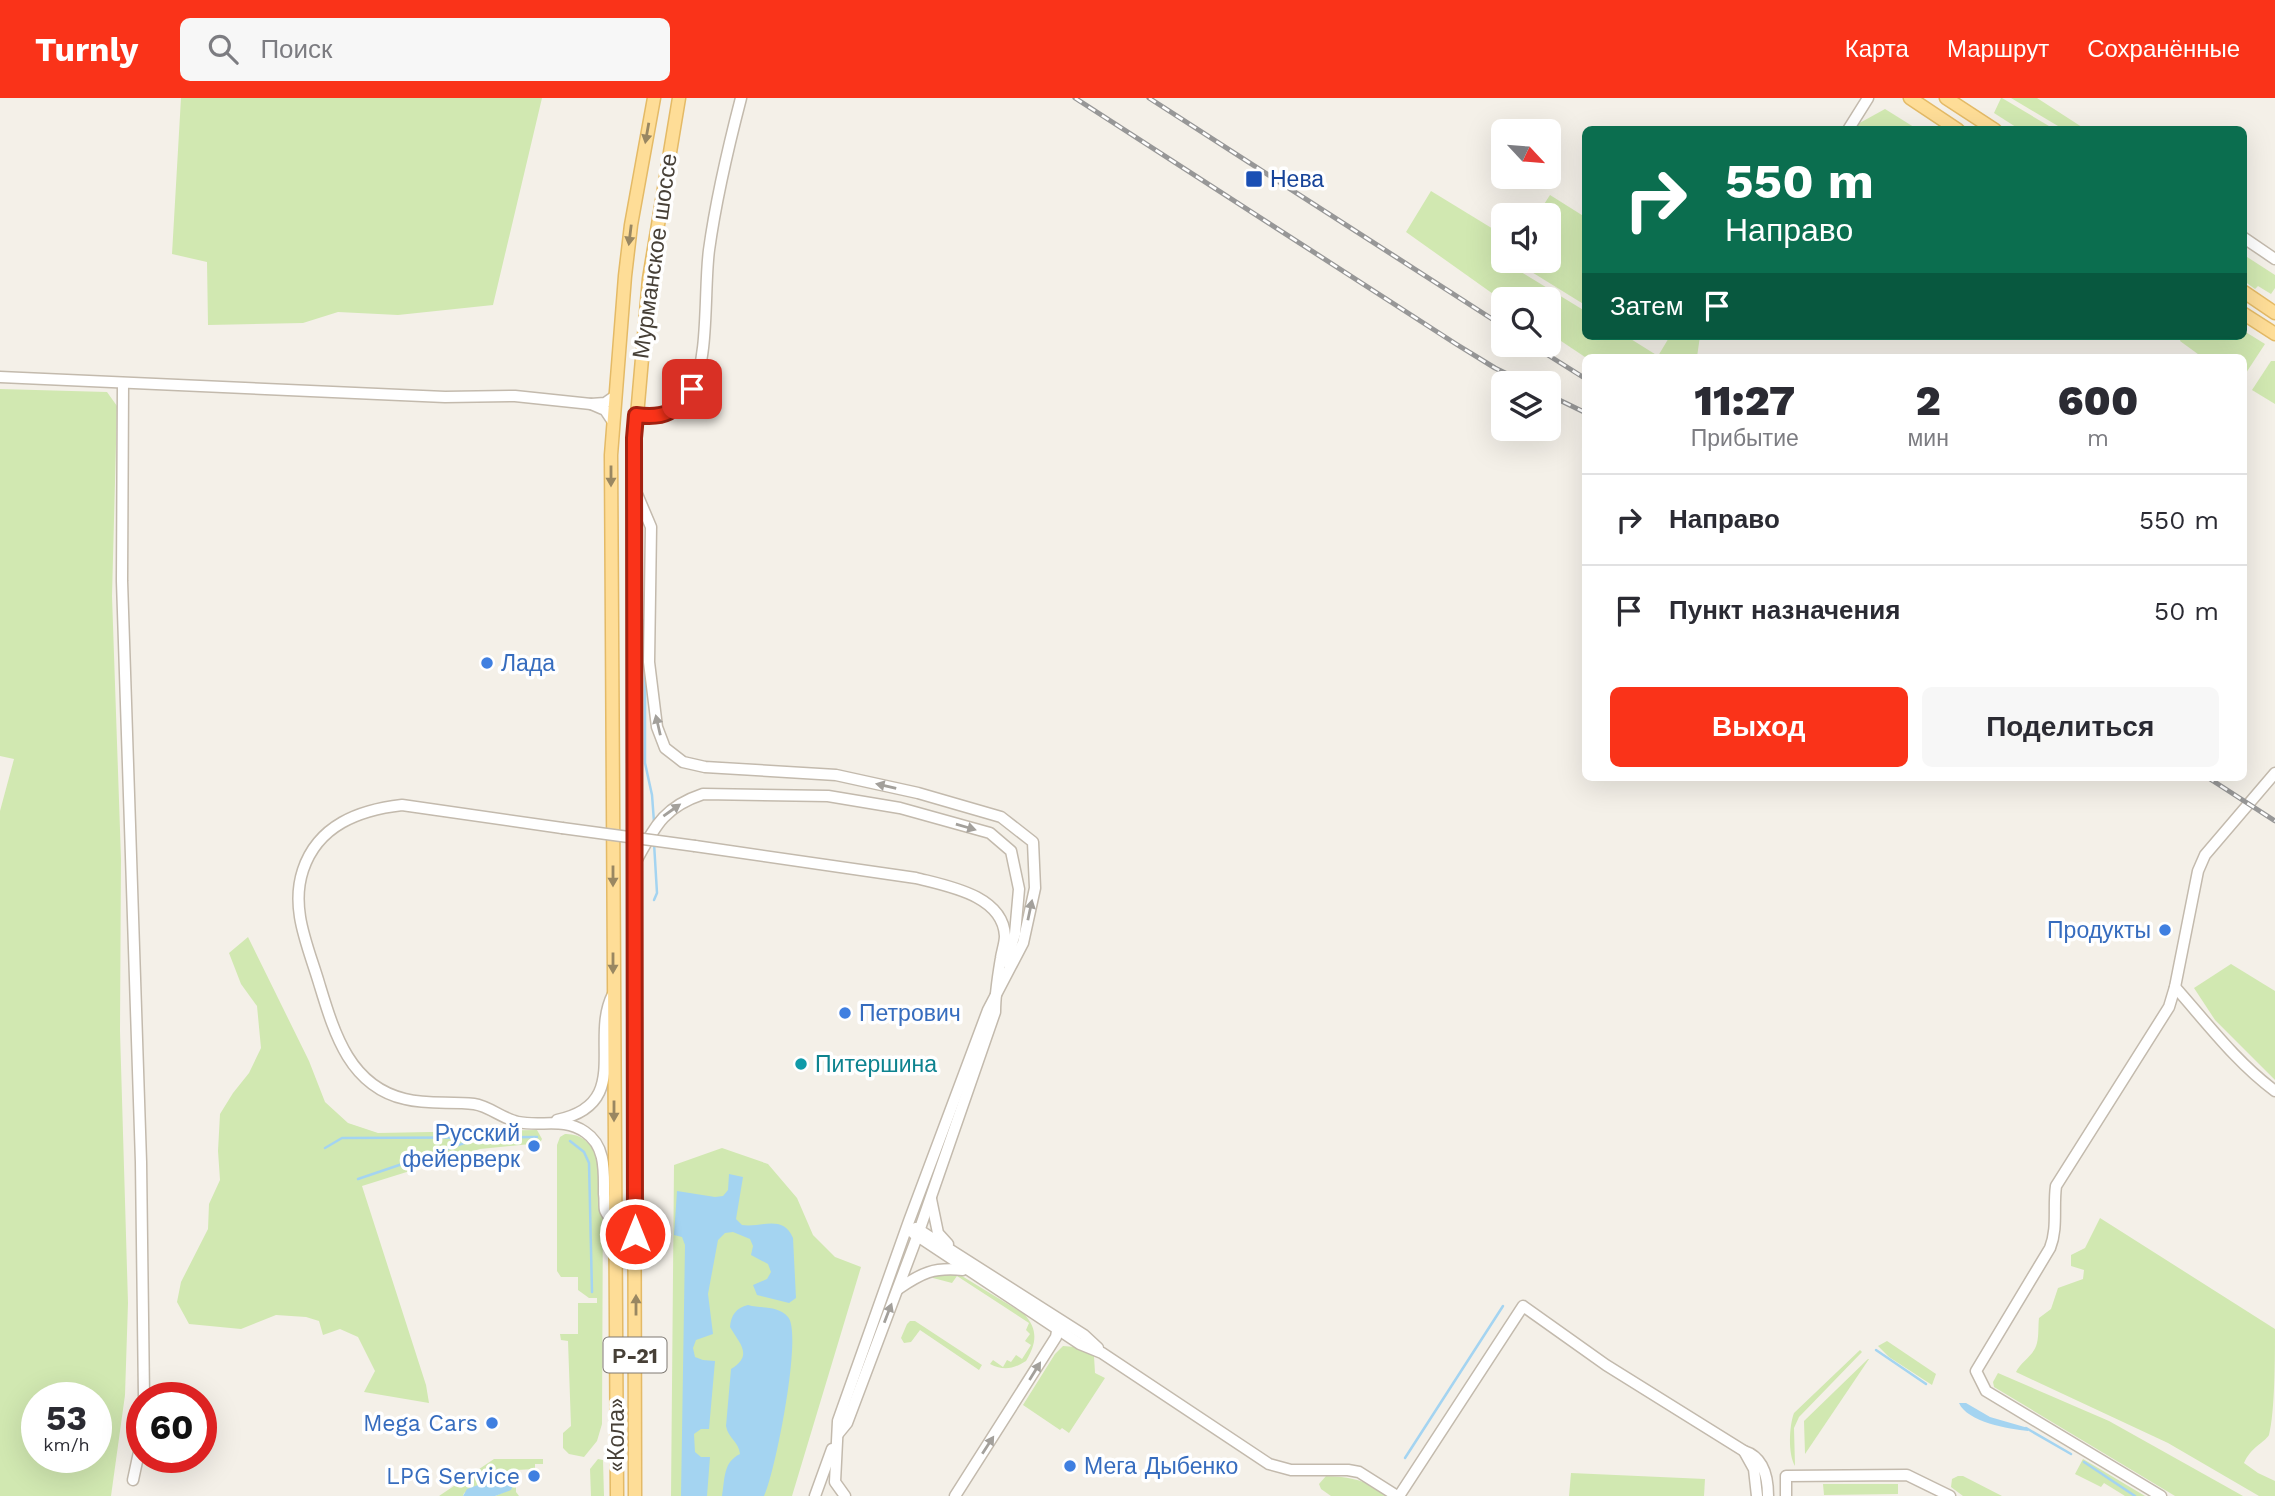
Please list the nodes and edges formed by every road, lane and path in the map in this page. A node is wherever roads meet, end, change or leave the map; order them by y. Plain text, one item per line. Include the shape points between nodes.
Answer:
1 (654, 98) edge
2 (679, 98) edge
3 (741, 98) edge
4 (1868, 98) edge
5 (1910, 98) edge
6 (1946, 98) edge
7 (1850, 126) edge
8 (1952, 126) edge
9 (1988, 126) edge
10 (2247, 240) edge
11 (2275, 259) edge
12 (2247, 294) edge
13 (2275, 313) edge
14 (2247, 316) edge
15 (2275, 334) edge
16 (0, 377) edge
17 (123, 383) junction
18 (614, 402) junction
19 (591, 404) junction
20 (636, 415) junction
21 (613, 422) junction
22 (633, 485) junction
23 (2275, 773) edge
24 (634, 865) junction
25 (2175, 987) junction
26 (613, 994) junction
27 (995, 995) junction
28 (2275, 1091) edge
29 (547, 1122) junction
30 (931, 1193) junction
31 (614, 1223) junction
32 (908, 1225) junction
33 (918, 1233) junction
34 (960, 1256) junction
35 (967, 1271) junction
36 (898, 1289) junction
37 (1056, 1317) junction
38 (1059, 1330) junction
39 (1078, 1342) junction
40 (1050, 1347) junction
41 (1102, 1353) junction
42 (144, 1382) edge
43 (838, 1433) junction
44 (1744, 1451) junction
45 (134, 1473) edge
46 (133, 1480) dead end
47 (617, 1496) edge
48 (635, 1496) edge
49 (815, 1496) edge
50 (845, 1496) edge
51 (955, 1496) edge
52 (1398, 1496) edge
53 (1757, 1496) edge
54 (1768, 1496) edge
55 (1786, 1496) edge
56 (1950, 1496) edge
57 (2161, 1496) edge

1 -> 18 main road, Мурманское шоссе via 631,225
2 - 20 main road, Мурманское шоссе via 651,266
3 - 20 street via 709,250 702,367 676,408 664,416
4 - 7 street
5 - 8 main road
6 - 9 main road
10 - 11 street
12 - 13 main road
14 - 15 main road
16 - 17 street
17 - 19 street via 515,396
17 - 42 street via 122,581 141,1148
18 - 19 street
18 - 21 main road, «Кола» / Р-21
19 - 21 street via 605,410
20 - 22 main road, «Кола» / Р-21
21 -> 26 main road, «Кола» / Р-21
22 - 24 main road, «Кола» / Р-21
27 -> 22 street via 1023,943 1035,888 1033,842 1001,817 836,775 705,767 683,762 666,748 657,727 649,662 651,527
23 - 25 street via 2205,855
24 -> 27 street via 661,818 703,794 828,796 900,808 990,834 1011,851 1019,889 1015,934
48 -> 24 main road, «Кола» / Р-21
25 - 28 street via 2218,1038
25 - 57 street via 2154,1034 2056,1186 2056,1229 2050,1248 1976,1371 1986,1391
26 - 29 street via 607,1005 606,1072 599,1090 580,1113
26 -> 31 main road, «Кола» / Р-21
27 - 29 street, bridge via 1005,936 998,915 966,892 916,878 402,805 337,824 307,858 298,892 300,923 345,1055 369,1082 404,1099 476,1104 518,1122
27 - 30 street via 995,1012
27 - 32 street
29 - 31 street via 577,1127 595,1141 604,1163 605,1210
30 - 33 street
30 - 34 street via 938,1233
31 - 47 main road, «Кола» / Р-21
32 - 33 street
32 - 43 street via 838,1421
33 - 34 street
33 - 35 street
33 - 36 street
34 - 37 street
35 - 36 street via 928,1271
35 - 38 street
43 -> 36 street via 846,1423
37 - 38 street
37 - 41 street
38 - 39 street
38 - 40 street
39 - 40 street
39 - 41 street
51 -> 40 street
41 - 52 street via 1269,1464 1290,1470 1359,1472
43 - 49 street
43 - 50 street via 835,1482
44 - 52 street via 1606,1365 1523,1306
44 - 53 street via 1754,1469
44 - 54 street via 1759,1461
45 - 46 street
55 - 56 street via 1786,1476 1907,1475

